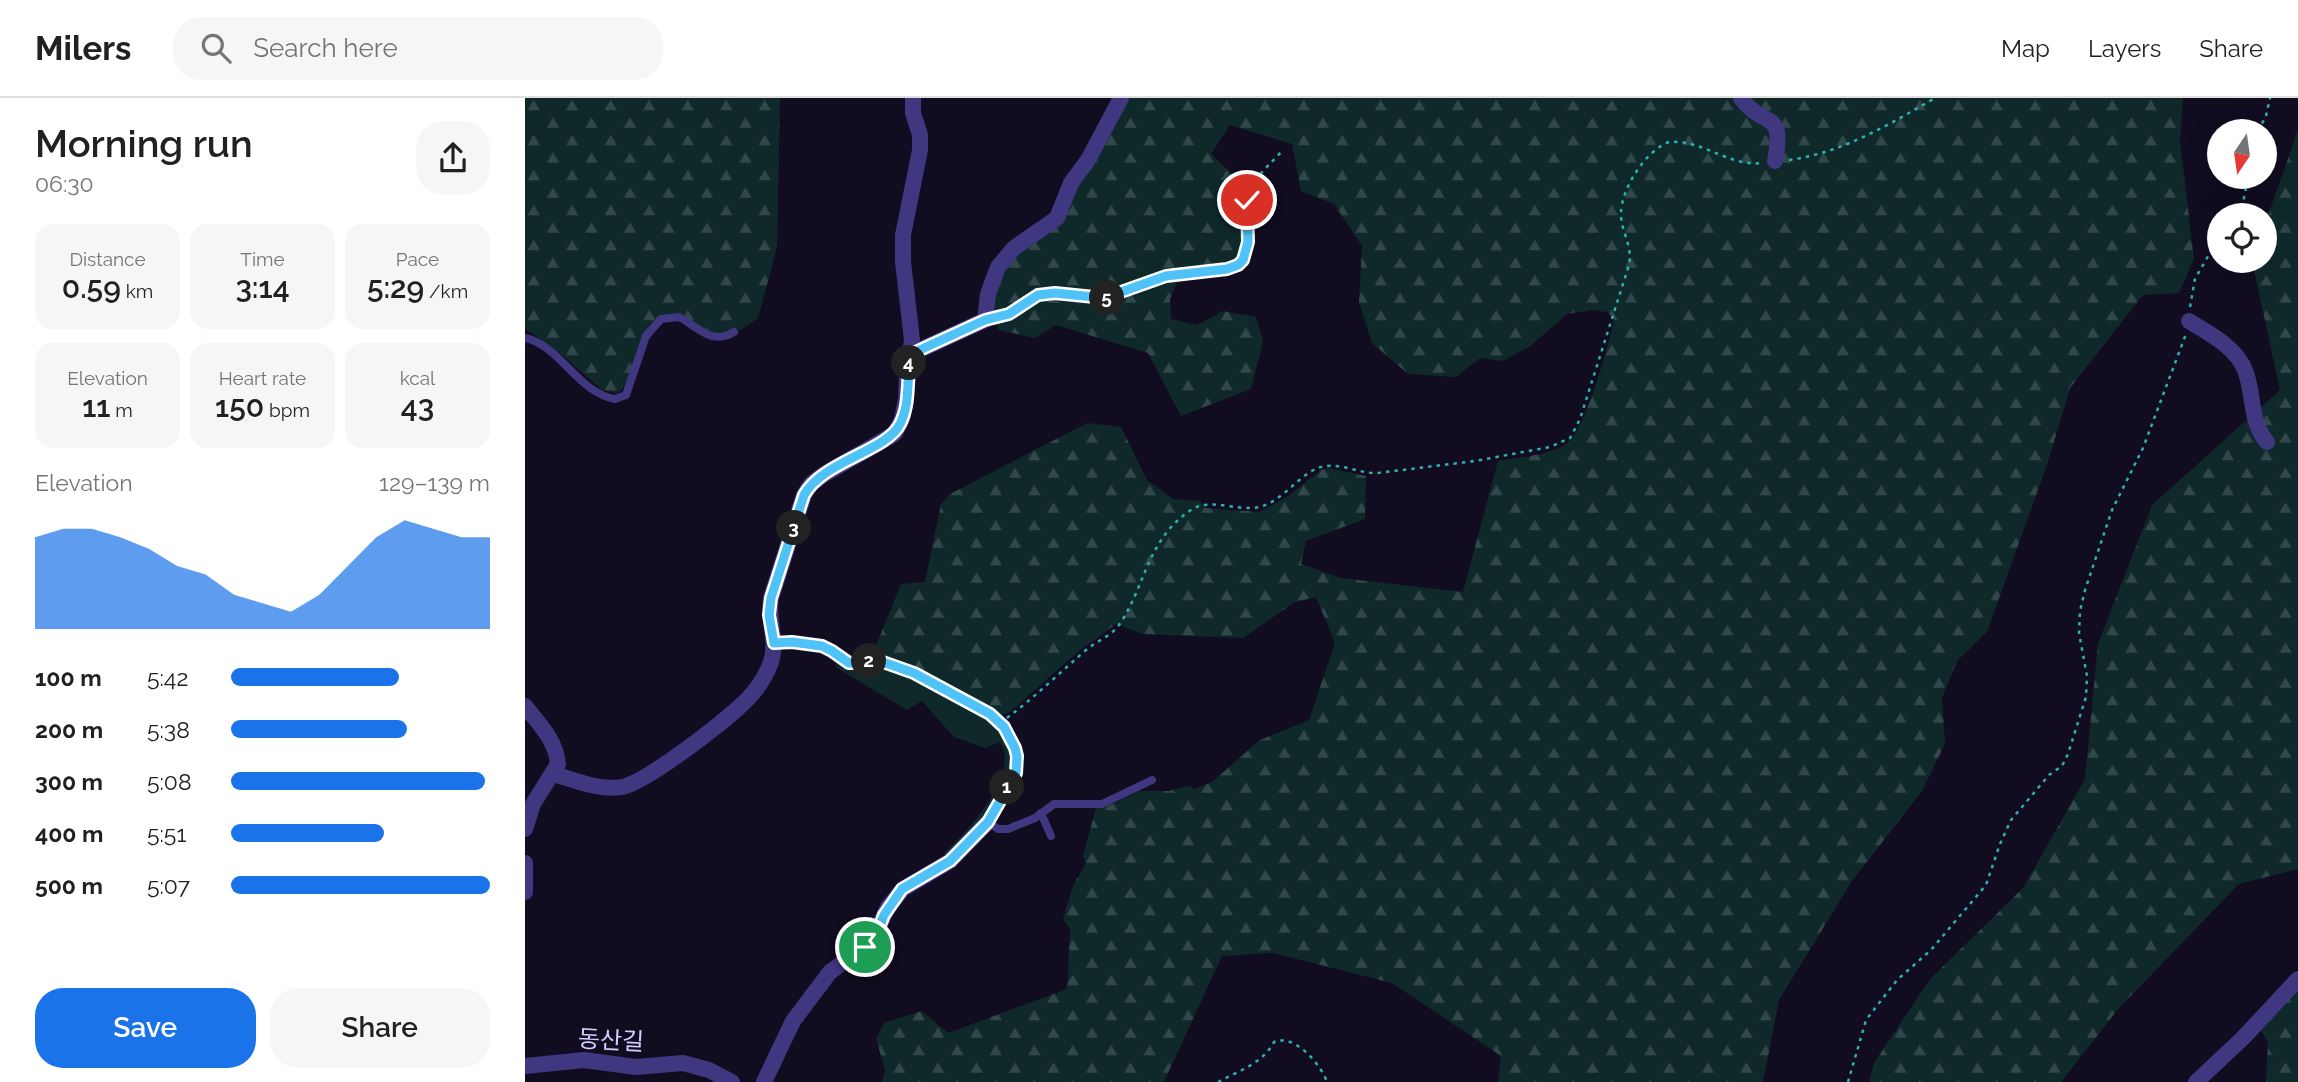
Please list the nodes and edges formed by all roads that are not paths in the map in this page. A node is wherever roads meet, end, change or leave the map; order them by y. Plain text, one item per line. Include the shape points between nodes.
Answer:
1 (913, 98) edge
2 (1121, 98) edge
3 (1741, 98) edge
4 (1775, 162) road end
5 (2189, 321) road end
6 (734, 332) dead end
7 (525, 338) edge
8 (911, 354) junction
9 (2267, 442) dead end
10 (526, 710) edge
11 (554, 774) junction
12 (1152, 779) dead end
13 (1041, 813) junction
14 (988, 822) joint
15 (525, 829) edge
16 (1051, 836) dead end
17 (525, 863) edge
18 (525, 892) edge
19 (2298, 979) edge
20 (525, 1069) edge
21 (733, 1082) edge
22 (764, 1082) edge
23 (2196, 1082) edge

1 - 8 street via 920,150 903,247
2 - 8 street via 1071,183 1057,218 1014,248 998,267 985,320
3 - 4 street via 1753,113 1775,125
5 - 9 street via 2219,340 2243,366 2255,420
6 - 7 lane via 711,335 698,332 679,317 661,319 646,336 626,395 615,399 596,392 540,344
8 - 11 street via 905,409 895,433 823,475 804,495 771,598 774,643 770,665 753,694 653,772 629,784 614,787
10 - 11 street via 555,747 558,764
11 - 15 street via 533,804
12 - 13 lane via 1102,804 1054,804
13 - 14 lane via 1008,829
13 - 16 lane
14 - 22 street via 950,861 902,889 871,942 830,972 793,1021
17 - 18 street
19 - 23 street
20 - 21 street, 동산길 via 585,1060 636,1067 683,1063

